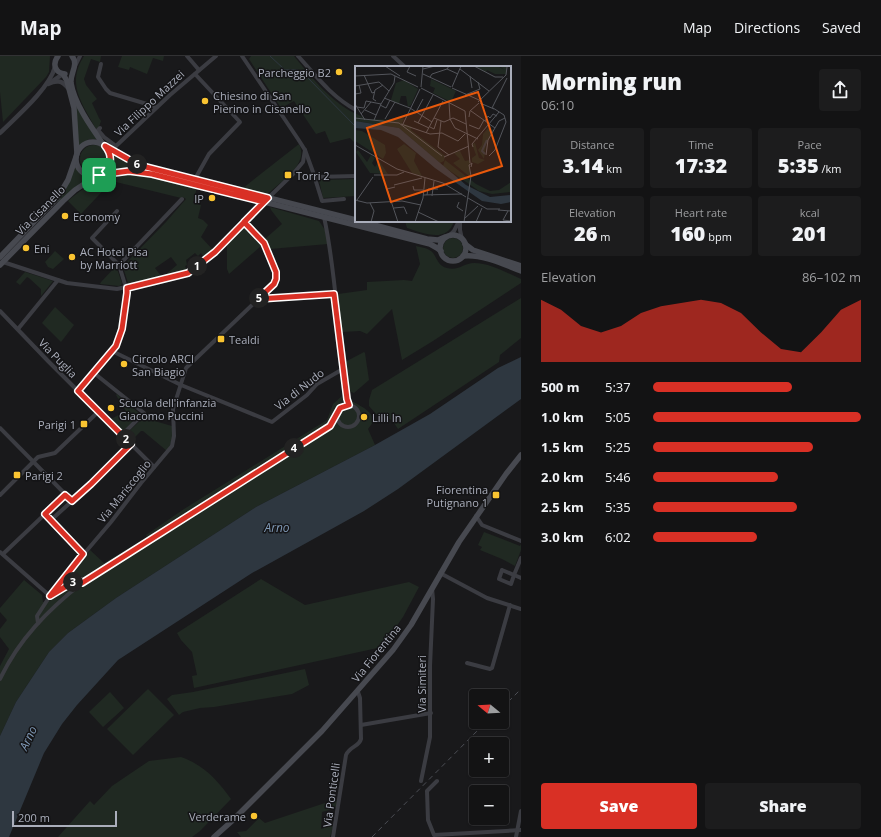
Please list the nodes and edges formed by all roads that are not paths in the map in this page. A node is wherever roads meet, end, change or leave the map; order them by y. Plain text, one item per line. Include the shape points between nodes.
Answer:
1 (72, 56) edge
2 (80, 56) edge
3 (187, 56) edge
4 (216, 56) edge
5 (242, 56) edge
6 (298, 56) edge
7 (393, 56) edge
8 (55, 58) edge
9 (102, 64) dead end
10 (404, 66) edge
11 (55, 67) junction
12 (74, 68) junction
13 (199, 70) junction
14 (63, 74) junction
15 (194, 74) junction
16 (48, 84) junction
17 (69, 90) junction
18 (157, 107) junction
19 (355, 109) edge
20 (8, 125) junction
21 (0, 128) edge
22 (100, 128) dead end
23 (0, 133) edge
24 (105, 146) junction
25 (305, 150) junction
26 (77, 156) junction
27 (99, 175) junction
28 (355, 176) edge
29 (315, 177) junction
30 (195, 179) junction
31 (182, 199) dead end
32 (344, 199) dead end
33 (266, 200) junction
34 (117, 211) dead end
35 (324, 217) junction
36 (355, 220) edge
37 (244, 222) junction
38 (363, 222) edge
39 (458, 222) edge
40 (459, 222) edge
41 (448, 236) junction
42 (463, 241) junction
43 (440, 251) junction
44 (463, 256) junction
45 (1, 261) edge
46 (119, 265) junction
47 (521, 266) edge
48 (521, 271) edge
49 (58, 280) junction
50 (127, 288) junction
51 (334, 294) junction
52 (258, 299) junction
53 (0, 311) edge
54 (18, 330) junction
55 (112, 351) junction
56 (343, 368) junction
57 (94, 372) junction
58 (181, 385) junction
59 (78, 391) junction
60 (349, 405) junction
61 (98, 412) junction
62 (337, 414) junction
63 (341, 424) junction
64 (330, 426) junction
65 (0, 428) edge
66 (122, 435) junction
67 (131, 444) junction
68 (521, 455) edge
69 (32, 462) junction
70 (154, 467) junction
71 (0, 494) edge
72 (65, 495) junction
73 (59, 501) junction
74 (72, 501) junction
75 (65, 508) junction
76 (45, 514) junction
77 (476, 516) junction
78 (51, 520) junction
79 (471, 525) junction
80 (482, 525) junction
81 (521, 541) edge
82 (2, 553) edge
83 (83, 554) junction
84 (521, 558) edge
85 (440, 573) junction
86 (521, 578) edge
87 (82, 583) junction
88 (432, 587) junction
89 (50, 596) junction
90 (510, 606) junction
91 (521, 609) edge
92 (38, 623) junction
93 (467, 663) dead end
94 (0, 679) edge
95 (358, 692) junction
96 (431, 713) junction
97 (361, 725) junction
98 (421, 781) dead end
99 (437, 781) dead end
100 (521, 811) edge
101 (519, 830) edge
102 (214, 837) edge
103 (333, 837) edge
104 (516, 837) edge

1 - 12 main road via 75,61
2 - 12 street
3 - 13 street
4 - 13 street, Via Filippo Mazzei
5 - 25 street
6 - 19 street via 334,96
7 - 10 street
8 - 11 main road
9 - 18 street via 98,77 108,92
11 - 14 main road
11 - 16 street
12 - 14 main road
12 - 24 main road via 71,80 74,93 86,119
13 - 15 street, Via Filippo Mazzei
14 - 16 street
14 - 17 main road
15 - 18 street, Via Filippo Mazzei
15 - 30 street via 240,122 209,154
16 - 17 street via 62,82
16 - 20 street
17 - 26 main road via 75,110
18 - 22 street, Via Filippo Mazzei via 116,146 104,137 98,130
20 - 21 street
20 - 23 street
24 - 26 main road via 98,142 88,142 81,147
24 - 27 main road via 110,154 110,161 107,169
24 - 30 main road via 142,166
25 - 29 street
25 - 33 street via 300,167
26 - 27 main road via 77,164 82,172
26 - 45 main road, Via Cisanello via 58,197
27 - 33 main road via 129,171 152,174
27 - 45 main road, Via Cisanello via 62,201
28 - 29 street
29 - 32 street via 322,201
30 - 33 main road
31 - 46 street
33 - 35 main road
33 - 36 main road
33 - 37 street
34 - 46 street via 92,238
35 - 43 main road via 430,244
35 - 51 street via 331,253
37 - 50 street via 215,252 188,273
37 - 52 street, Via Mariscoglio via 264,243 276,272 274,284
38 - 41 main road via 427,239 438,240
39 - 41 street
40 - 42 street
41 - 42 main road via 457,236
41 - 43 main road via 441,244
42 - 44 main road
42 - 47 main road via 473,250
43 - 44 main road via 450,260
44 - 48 main road via 483,258
45 - 49 street
46 - 50 street
49 - 50 street via 100,288
49 - 54 street
50 - 55 street via 122,329
51 - 52 street
51 - 56 street
52 - 58 street, Via Mariscoglio via 187,367
53 - 54 street, Via Puglia
54 - 59 street, Via Puglia
55 - 57 street
55 - 58 street, Via di Nudo
56 - 58 street, Via di Nudo via 317,384 272,422
56 - 60 street
57 - 59 street
57 - 66 street via 144,414
58 - 70 street, Via Mariscoglio via 173,409 173,444
59 - 61 street, Via Puglia
60 - 62 street via 341,408
60 - 63 street via 358,411 358,422 350,427
61 - 66 street, Via Puglia
61 - 69 street via 55,453
62 - 63 street
62 - 64 street
63 - 64 street
64 - 87 street
65 - 69 street
66 - 67 street, Via Puglia
67 - 70 street, Via Puglia
67 - 74 street
68 - 77 main road, Via Fiorentina
69 - 71 street
69 - 72 street
70 - 83 street, Via Mariscoglio
72 - 73 street
72 - 74 street
73 - 75 street
73 - 76 street
74 - 75 street
75 - 78 street
76 - 78 street
76 - 82 street
77 - 79 main road, Via Fiorentina
77 - 80 street
78 - 83 street
79 - 80 street
79 - 85 main road, Via Fiorentina
80 - 81 street
82 - 89 street
83 - 89 street, Via Mariscoglio
84 - 86 street via 514,575
85 - 88 main road, Via Fiorentina
85 - 90 street via 487,598
87 - 89 street via 73,582
87 - 92 street
88 - 95 main road, Via Fiorentina via 402,638
88 - 96 street, Via Simiteri via 434,592 430,666
89 - 92 street, Via Mariscoglio via 37,616
90 - 91 street
90 - 93 street via 492,668
92 - 94 street via 17,649
95 - 97 street, Via Ponticelli
95 - 102 main road, Via Fiorentina via 322,732
96 - 97 street
96 - 98 street, Via Simiteri via 429,745
97 - 103 street, Via Ponticelli via 360,742 349,749 345,759
99 - 101 street via 427,791 428,820 434,835
100 - 101 street
101 - 104 street

